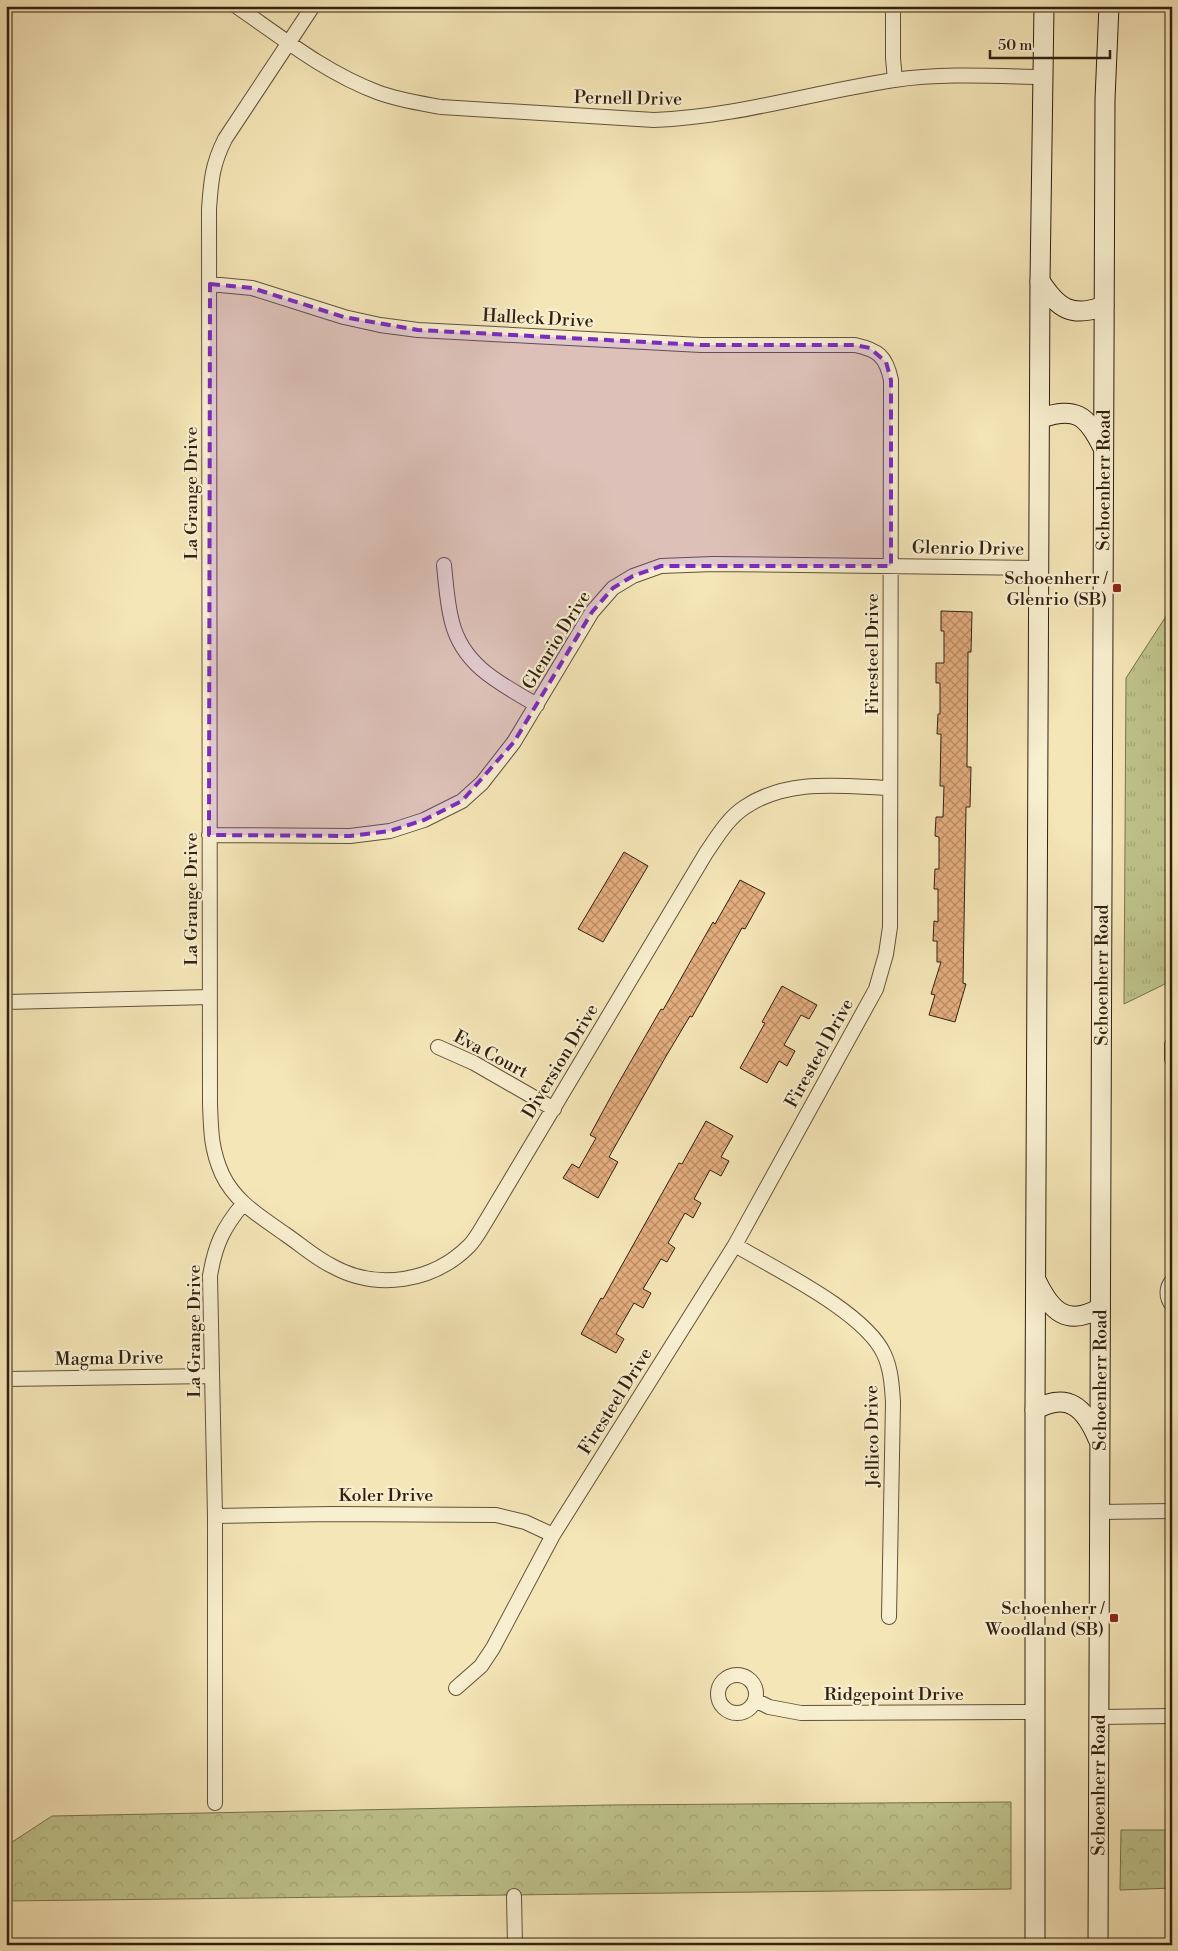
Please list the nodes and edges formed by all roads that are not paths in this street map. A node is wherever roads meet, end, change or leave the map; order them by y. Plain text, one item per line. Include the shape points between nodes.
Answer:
1 (236, 6) edge
2 (313, 6) edge
3 (893, 6) edge
4 (1044, 6) edge
5 (1109, 6) edge
6 (288, 42) junction
7 (1042, 77) junction
8 (895, 80) junction
9 (1040, 281) junction
10 (210, 284) junction
11 (1104, 306) junction
12 (870, 348) joint
13 (1041, 418) junction
14 (1103, 448) junction
15 (444, 565) dead end
16 (891, 566) junction
17 (1040, 568) junction
18 (537, 705) junction
19 (890, 788) junction
20 (209, 835) junction
21 (210, 998) junction
22 (6, 1002) edge
23 (1172, 1045) edge
24 (438, 1047) dead end
25 (1172, 1059) edge
26 (554, 1109) junction
27 (243, 1204) junction
28 (735, 1245) junction
29 (1037, 1280) junction
30 (1172, 1280) edge
31 (1172, 1304) edge
32 (1100, 1308) junction
33 (212, 1376) junction
34 (6, 1378) edge
35 (1035, 1410) junction
36 (1099, 1442) junction
37 (1172, 1511) edge
38 (1099, 1512) junction
39 (216, 1516) junction
40 (553, 1535) junction
41 (890, 1616) dead end
42 (456, 1688) dead end
43 (755, 1700) dead end
44 (1036, 1712) junction
45 (1172, 1716) edge
46 (1099, 1717) junction
47 (215, 1803) dead end
48 (514, 1896) dead end
49 (515, 1945) edge
50 (1035, 1945) edge
51 (1098, 1945) edge

1 - 6 street, Pernell Drive
2 - 6 street, La Grange Drive
3 - 8 street
4 - 7 main road
5 - 11 main road, Schoenherr Road
6 - 8 street, Pernell Drive via 339,74 377,92 441,107 529,113 679,119
6 - 10 street, La Grange Drive via 216,157 209,209
7 - 8 street, Pernell Drive via 936,76
7 - 9 main road
9 - 11 main road via 1058,304 1069,310 1091,311
9 - 13 main road
10 - 12 street, Halleck Drive via 252,288 344,316 418,330 701,345 855,344
10 - 20 street, La Grange Drive
11 - 14 main road, Schoenherr Road
12 - 16 street, Firesteel Drive via 886,362 891,380
13 - 14 main road via 1068,412 1077,415 1094,429
13 - 17 main road
14 - 32 main road, Schoenherr Road
15 - 18 street via 452,623 468,656 482,670
16 - 17 street, Glenrio Drive
16 - 18 street, Glenrio Drive via 661,566 633,576 613,588 592,612
16 - 19 street, Firesteel Drive
17 - 29 main road
18 - 20 street, Glenrio Drive via 514,742 482,783 462,801 424,820 390,831 350,836
19 - 26 street, Diversion Drive via 793,787 767,794 744,807 724,826
19 - 28 street, Firesteel Drive via 890,927 876,989
20 - 21 street, La Grange Drive
21 - 22 street
21 - 27 street, La Grange Drive via 212,1149 223,1176
23 - 25 street
24 - 26 street, Eva Court via 474,1063
26 - 27 street, Diversion Drive via 470,1245 448,1264 429,1273 383,1281 360,1277 332,1266
27 - 33 street, La Grange Drive via 213,1253 210,1276
28 - 40 street, Firesteel Drive
28 - 41 street, Jellico Drive via 835,1305 865,1327 884,1353 893,1402
29 - 32 main road via 1051,1306 1060,1312 1081,1316
29 - 35 main road
30 - 31 street via 1167,1295
32 - 36 main road, Schoenherr Road
33 - 34 street, Magma Drive
33 - 39 street, La Grange Drive
35 - 36 main road via 1055,1402 1075,1406 1091,1423
35 - 44 main road
36 - 38 main road, Schoenherr Road
37 - 38 street
38 - 46 main road, Schoenherr Road
39 - 40 street, Koler Drive via 496,1515 525,1522
39 - 47 street, La Grange Drive
40 - 42 street, Firesteel Drive via 493,1648 480,1666
43 - 44 street, Ridgepoint Drive via 769,1707 801,1713
44 - 50 main road
45 - 46 street
46 - 51 main road, Schoenherr Road
48 - 49 street

